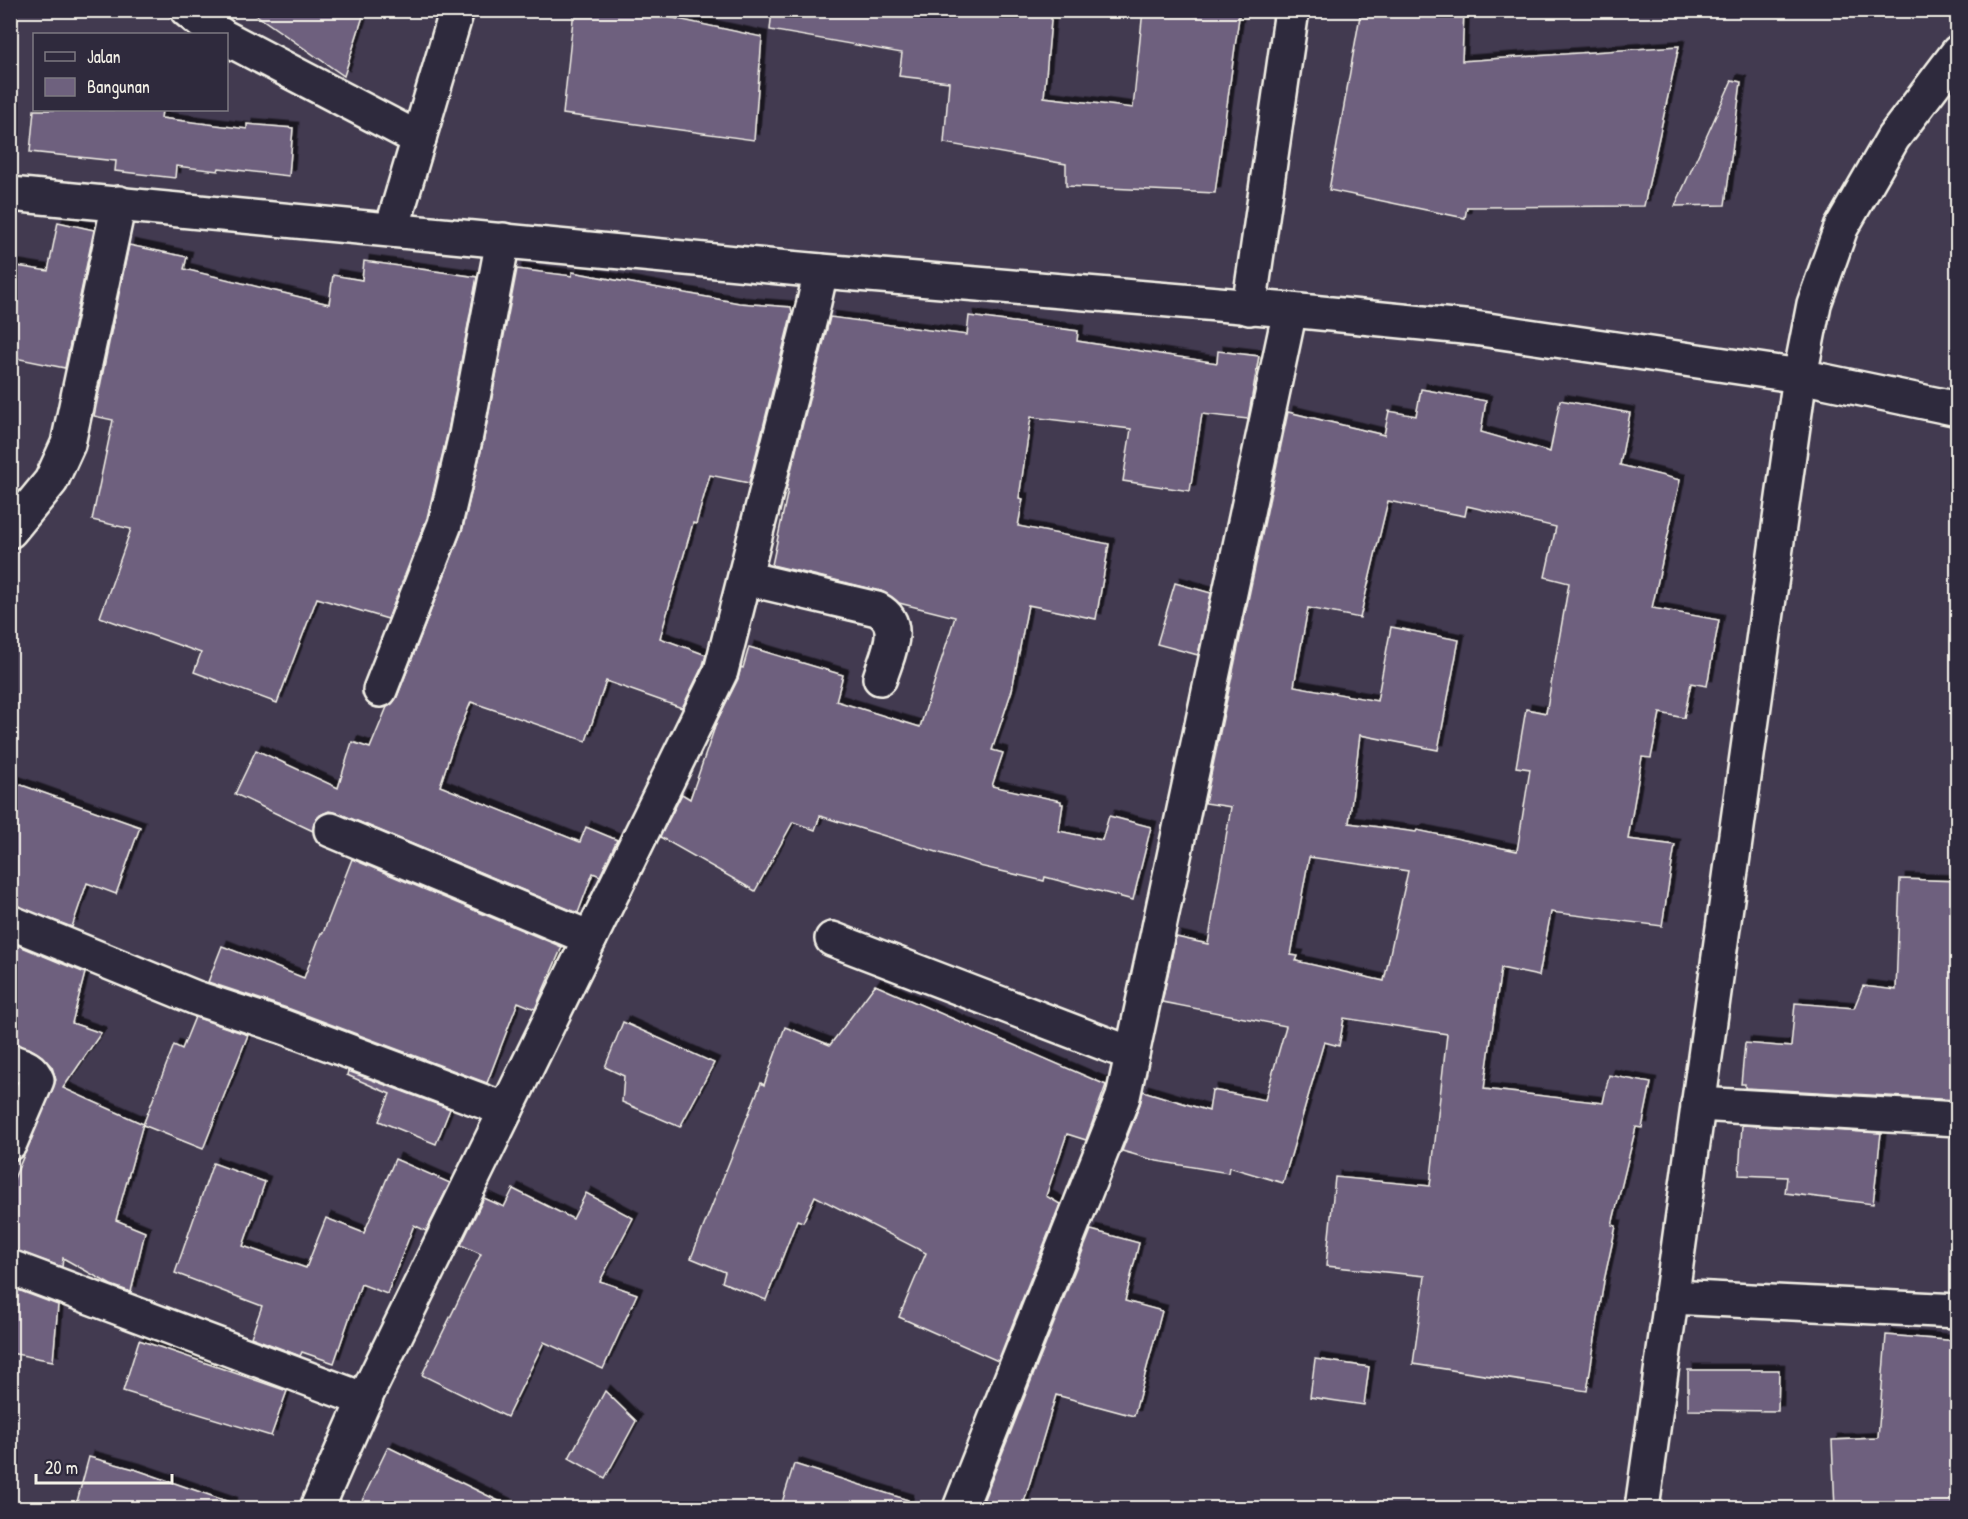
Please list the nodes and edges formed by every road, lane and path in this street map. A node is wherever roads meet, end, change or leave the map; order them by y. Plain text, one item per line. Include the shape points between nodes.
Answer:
1 (187, 10) edge
2 (457, 10) edge
3 (1292, 10) edge
4 (218, 33) edge
5 (228, 39) edge
6 (1958, 52) edge
7 (419, 139) junction
8 (10, 194) edge
9 (120, 203) junction
10 (392, 229) junction
11 (503, 240) junction
12 (821, 271) junction
13 (1249, 308) junction
14 (1290, 310) junction
15 (1800, 376) junction
16 (1952, 408) edge
17 (10, 531) edge
18 (745, 579) junction
19 (880, 678) dead end
20 (380, 690) dead end
21 (332, 830) dead end
22 (10, 922) edge
23 (590, 938) junction
24 (832, 939) dead end
25 (1132, 1054) junction
26 (10, 1061) edge
27 (1698, 1104) junction
28 (506, 1110) junction
29 (1958, 1119) edge
30 (10, 1143) edge
31 (10, 1267) edge
32 (1671, 1297) junction
33 (1958, 1311) edge
34 (365, 1400) junction
35 (317, 1509) edge
36 (960, 1509) edge
37 (1642, 1509) edge

1 - 4 main road
2 - 7 main road
3 - 13 main road
5 - 7 main road
6 - 15 main road via 1893,138 1841,228 1814,304
7 - 10 main road
8 - 9 main road
9 - 10 main road
9 - 17 main road via 68,444 51,481
10 - 11 main road
11 - 12 main road
11 - 20 main road via 445,524
12 - 13 main road
12 - 18 main road
13 - 14 main road
14 - 15 main road via 1474,328
14 - 25 main road
15 - 16 main road
15 - 27 main road
18 - 19 main road via 887,614 893,630
18 - 23 main road via 721,671
21 - 23 main road
22 - 28 main road via 196,998
23 - 28 main road
24 - 25 main road
25 - 36 main road via 1123,1098
26 - 30 main road via 28,1067 37,1080
27 - 29 main road
27 - 32 main road
28 - 34 main road
31 - 34 main road
32 - 33 main road
32 - 37 main road
34 - 35 main road

